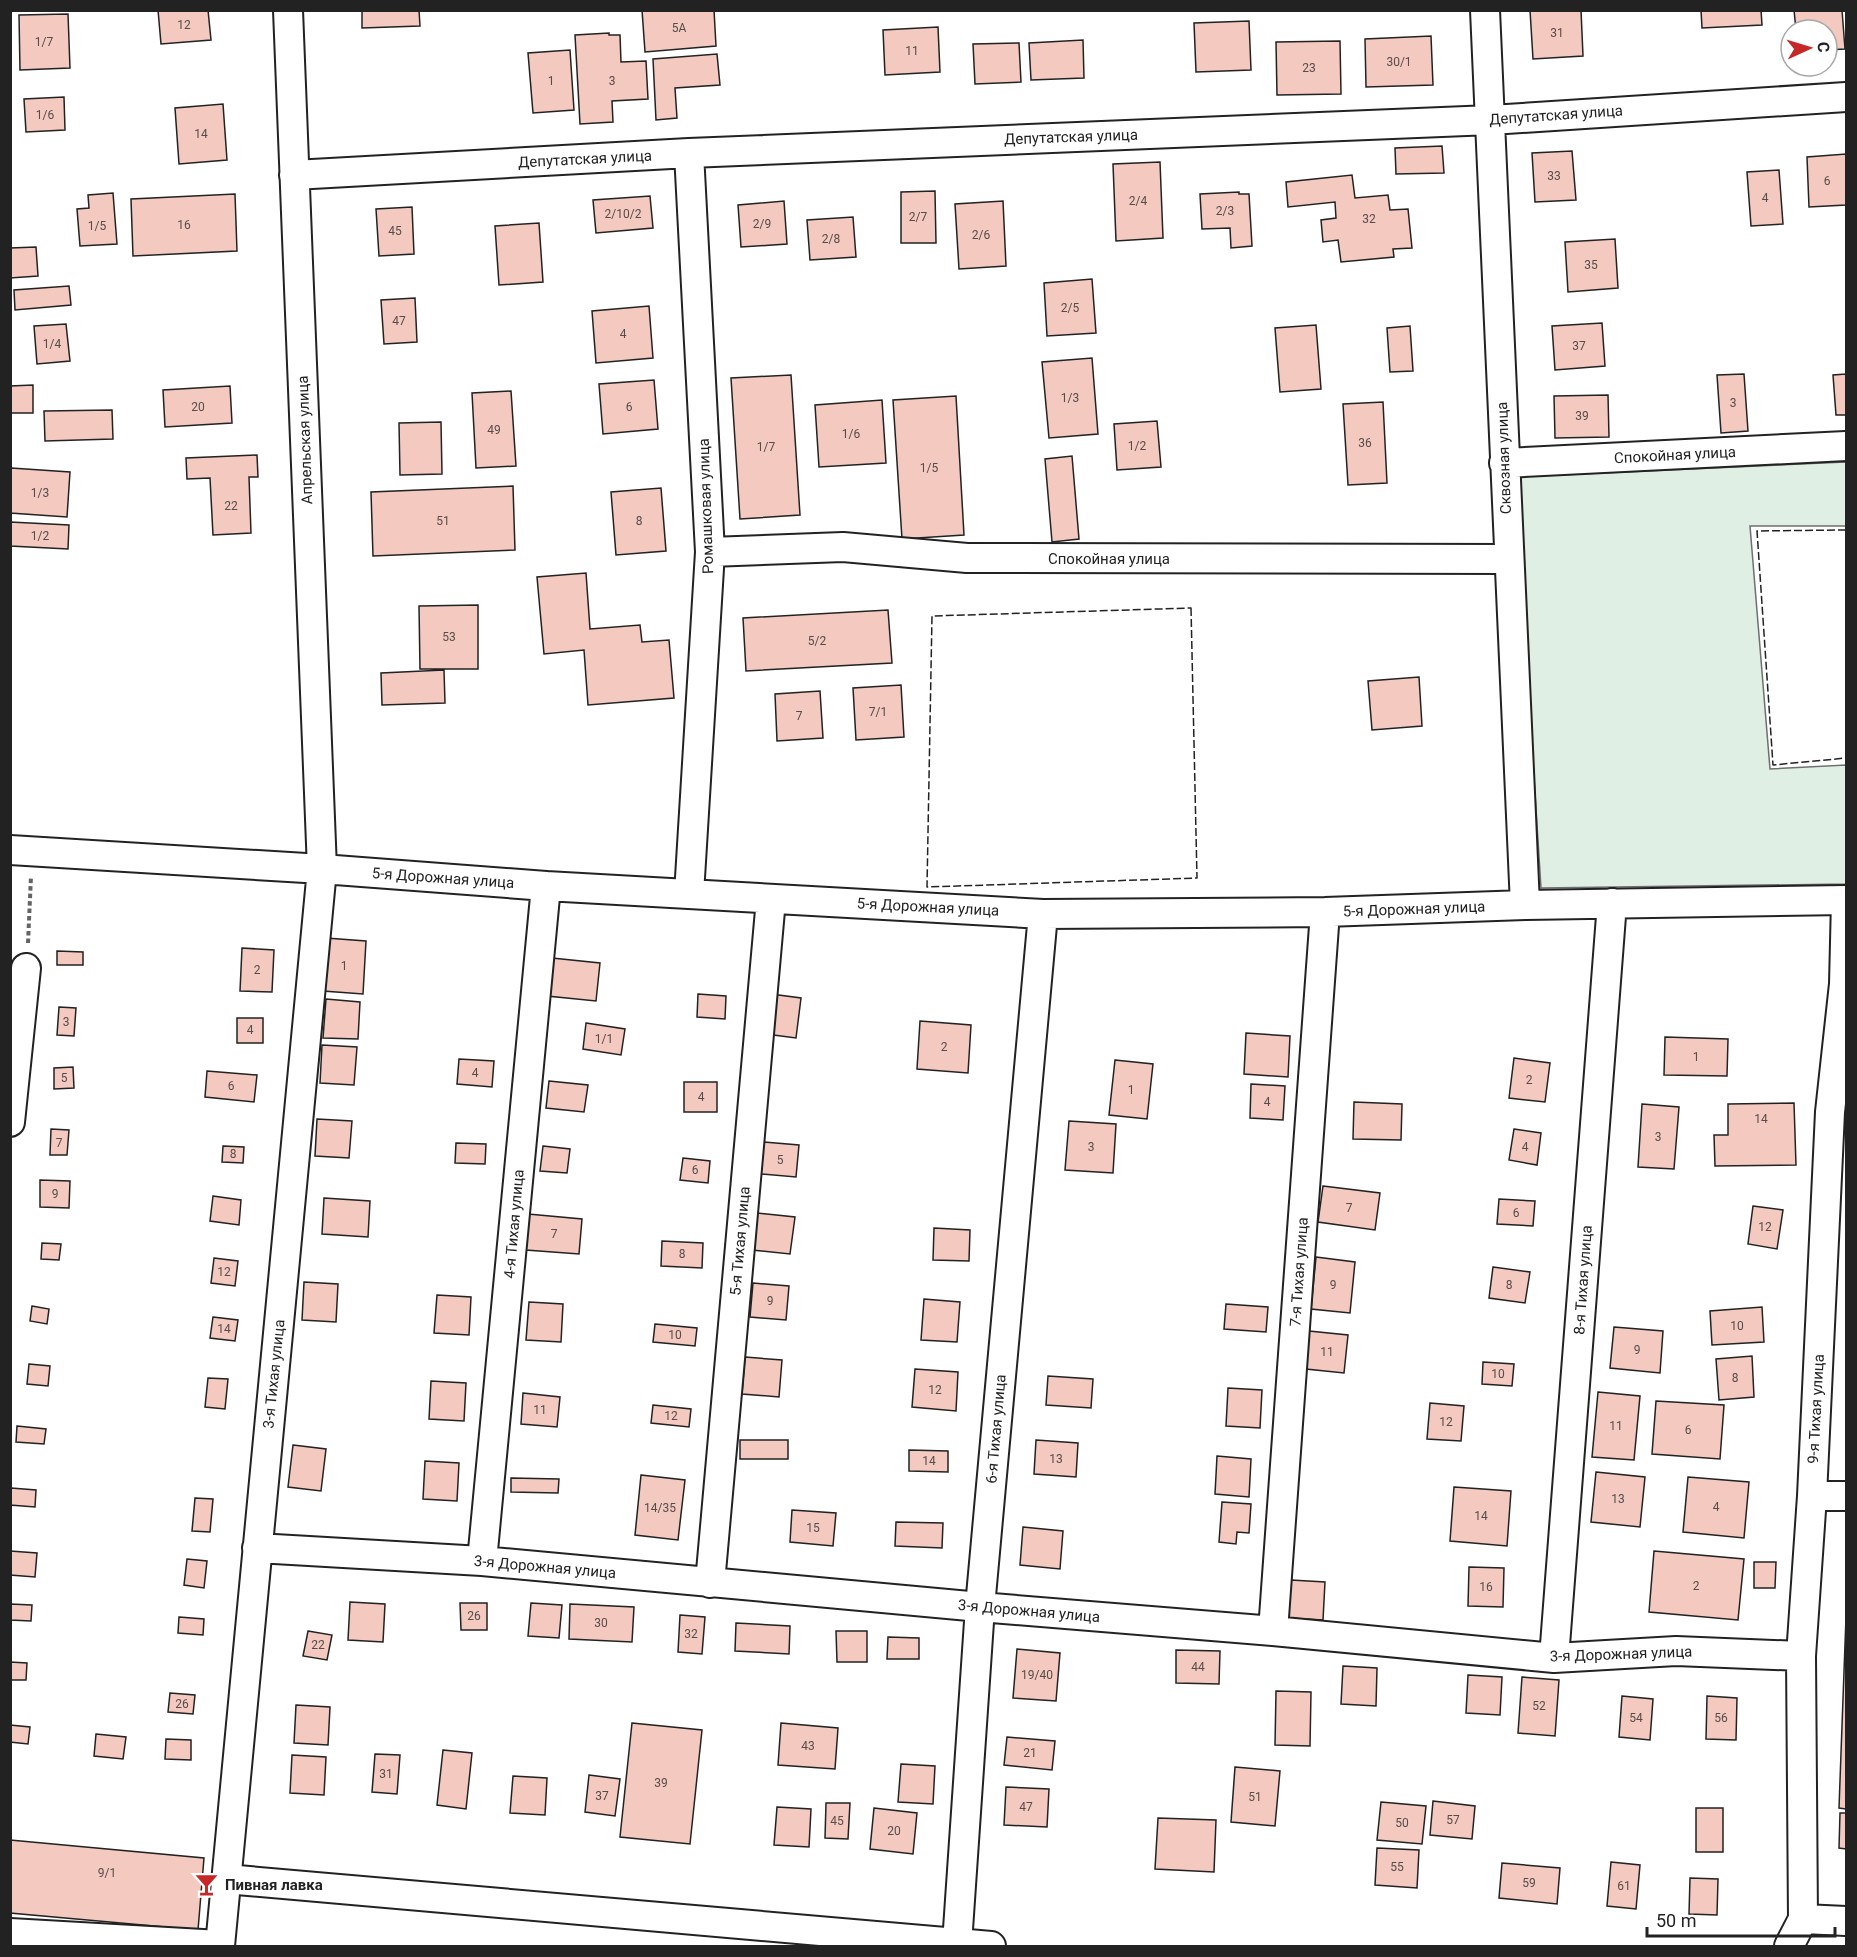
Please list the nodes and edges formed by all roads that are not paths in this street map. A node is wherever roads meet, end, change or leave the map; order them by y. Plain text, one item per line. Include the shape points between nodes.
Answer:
1 (288, 10) edge
2 (1485, 10) edge
3 (1846, 96) edge
4 (1491, 120) junction
5 (689, 153) junction
6 (294, 175) junction
7 (1846, 446) edge
8 (1504, 463) junction
9 (710, 552) junction
10 (1509, 559) junction
11 (21, 851) edge
12 (322, 869) junction
13 (546, 886) junction
14 (689, 894) junction
15 (771, 899) junction
16 (1846, 900) edge
17 (1612, 903) junction
18 (1525, 905) junction
19 (1325, 912) junction
20 (1043, 914) junction
21 (26, 968) road end
22 (1838, 1114) edge
23 (10, 1122) edge
24 (1812, 1496) junction
25 (1846, 1496) edge
26 (257, 1548) junction
27 (482, 1561) junction
28 (710, 1583) junction
29 (980, 1607) junction
30 (1273, 1631) junction
31 (1801, 1656) junction
32 (1554, 1658) junction
33 (226, 1879) junction
34 (1803, 1919) junction
35 (1846, 1921) edge
36 (10, 1933) edge
37 (957, 1944) junction
38 (220, 1946) edge
39 (991, 1947) edge
40 (1789, 1947) edge

1 - 6 street, Апрельская улица
2 - 4 street, Сквозная улица
3 - 4 street, Депутатская улица
4 - 5 street, Депутатская улица
4 - 8 street, Сквозная улица
5 - 6 street, Депутатская улица
5 - 9 street, Ромашковая улица
6 - 12 street, Апрельская улица
7 - 8 street, Спокойная улица
8 - 10 street, Сквозная улица
9 - 10 street, Спокойная улица via 843,547 967,558
9 - 14 street, Ромашковая улица
10 - 18 street, Сквозная улица
11 - 12 street, 5-я Дорожная улица
12 - 13 street, 5-я Дорожная улица
12 - 26 street, 3-я Тихая улица
13 - 14 street, 5-я Дорожная улица
13 - 27 street, 4-я Тихая улица
14 - 15 street, 5-я Дорожная улица
15 - 20 street, 5-я Дорожная улица
15 - 28 street, 5-я Тихая улица
16 - 17 street, 5-я Дорожная улица
16 - 22 street, 9-я Тихая улица
17 - 18 street, 5-я Дорожная улица
17 - 32 street, 8-я Тихая улица
18 - 19 street, 5-я Дорожная улица
19 - 20 street, 5-я Дорожная улица
19 - 30 street, 7-я Тихая улица
20 - 29 street, 6-я Тихая улица
21 - 23 street
22 - 24 street, 9-я Тихая улица
24 - 25 street
24 - 31 street, 9-я Тихая улица
26 - 27 street, 3-я Дорожная улица
26 - 33 street, 3-я Тихая улица
27 - 28 street, 3-я Дорожная улица
28 - 29 street, 3-я Дорожная улица
29 - 30 street, 3-я Дорожная улица
29 - 37 street, 6-я Тихая улица
30 - 32 street, 3-я Дорожная улица
31 - 32 street, 3-я Дорожная улица via 1676,1651
31 - 34 street, 9-я Тихая улица
33 - 37 street
33 - 38 street, 3-я Тихая улица
34 - 35 street
34 - 40 street
36 - 38 street
37 - 39 street

